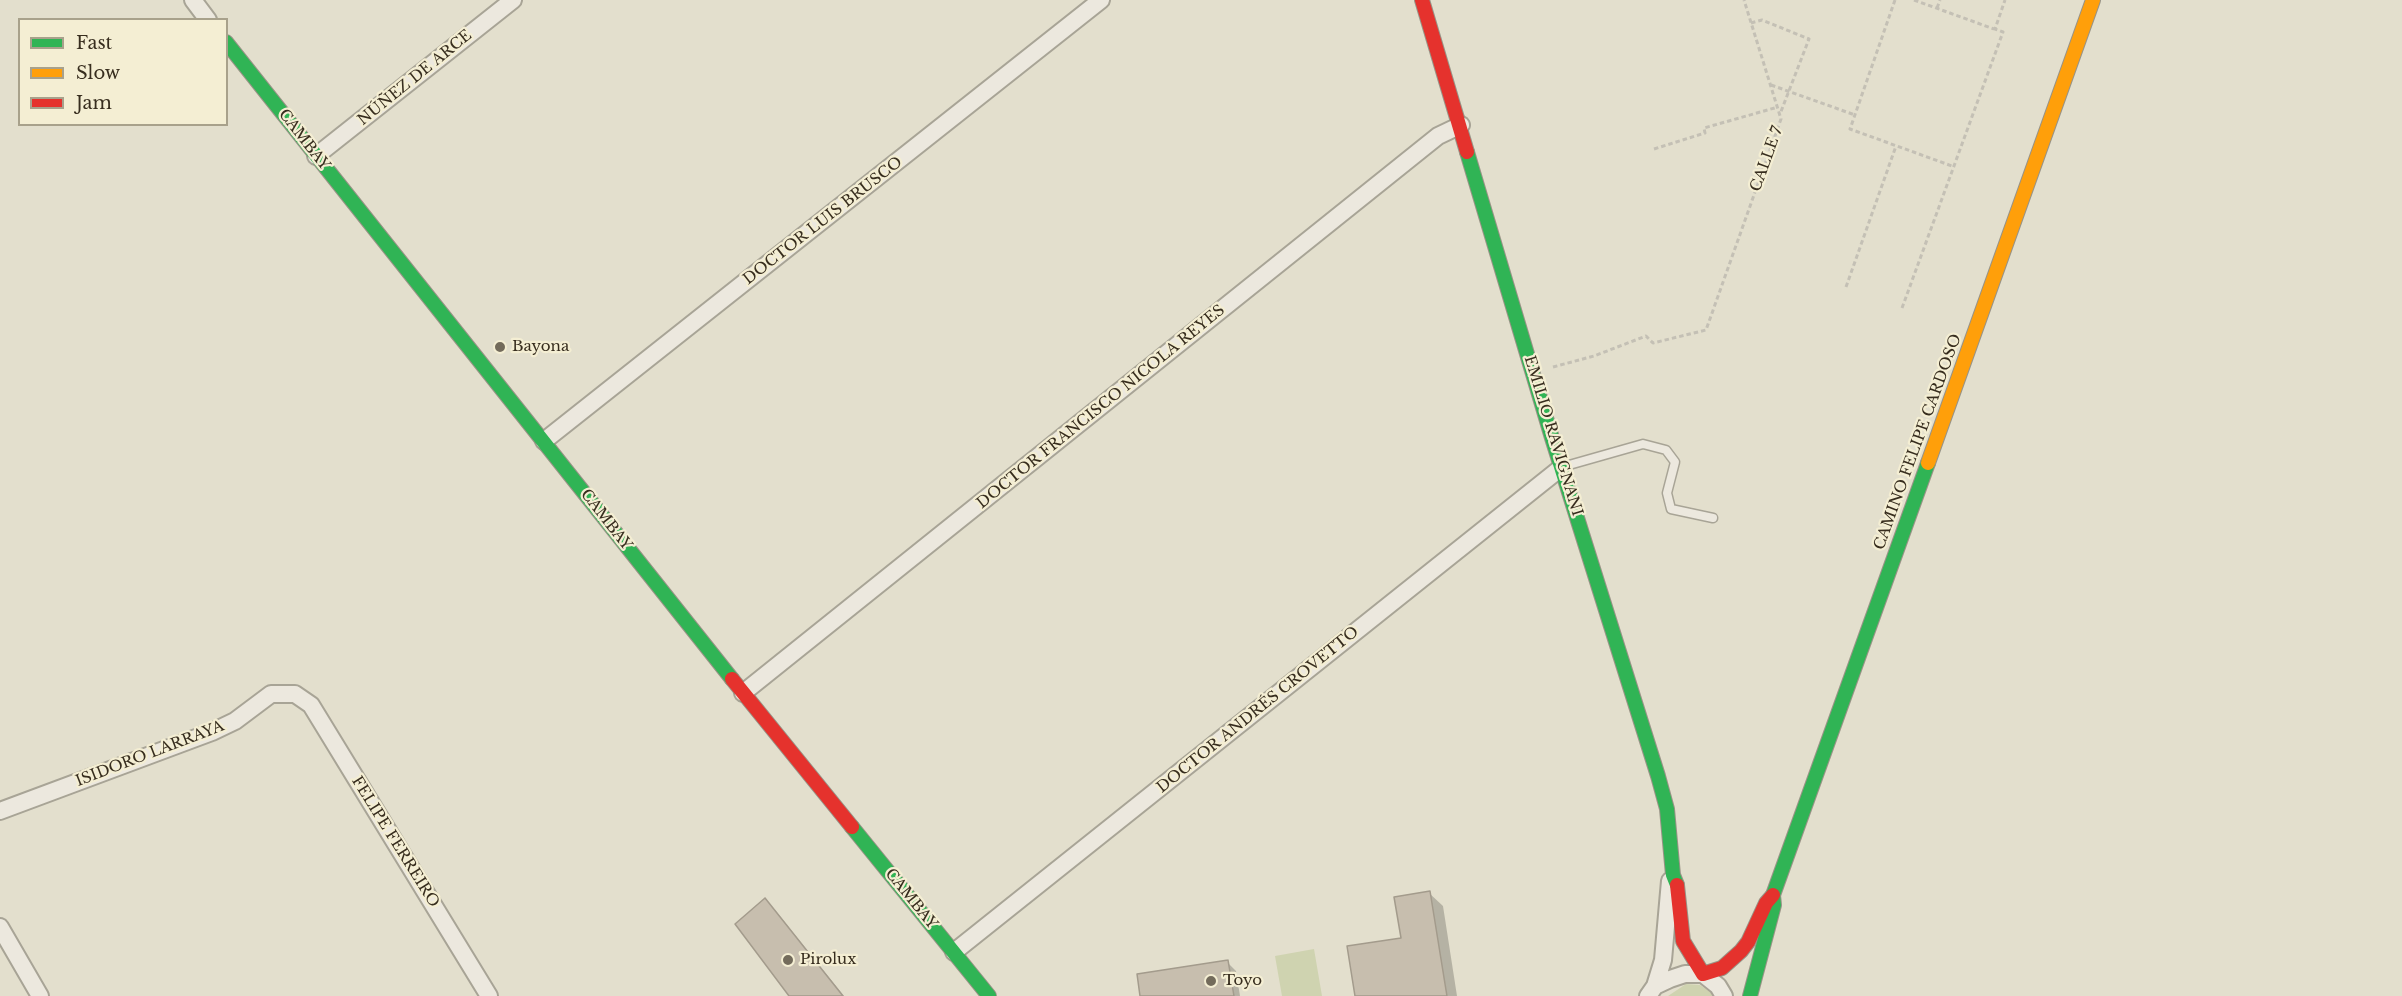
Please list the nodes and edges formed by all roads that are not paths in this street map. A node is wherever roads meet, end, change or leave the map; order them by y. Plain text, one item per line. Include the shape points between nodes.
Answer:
1 (193, 0) edge
2 (513, 0) edge
3 (1101, 0) edge
4 (1422, 0) edge
5 (2093, 0) edge
6 (206, 18) edge
7 (228, 45) edge
8 (1461, 125) junction
9 (316, 156) junction
10 (544, 441) junction
11 (1562, 467) junction
12 (1713, 518) dead end
13 (743, 693) junction
14 (296, 694) joint
15 (0, 811) edge
16 (1673, 875) junction
17 (1773, 895) junction
18 (0, 927) edge
19 (954, 952) junction
20 (1703, 974) junction
21 (1651, 991) edge
22 (40, 996) edge
23 (489, 996) edge
24 (989, 996) edge
25 (1724, 996) edge
26 (1750, 996) edge

1 - 6 street
2 - 9 street, NÚÑEZ DE ARCE
3 - 10 street, DOCTOR LUIS BRUSCO
4 - 8 street, EMILIO RAVIGNANI
5 - 17 street, CAMINO FELIPE CARDOSO
7 - 9 street, CAMBAY
8 - 11 street, EMILIO RAVIGNANI
8 - 13 street, DOCTOR FRANCISCO NICOLA REYES via 1438,135
9 - 10 street, CAMBAY
10 - 13 street, CAMBAY
11 - 12 lane via 1643,444 1666,450 1675,462 1667,493 1671,509
11 - 16 street, EMILIO RAVIGNANI via 1667,809
11 - 19 street, DOCTOR ANDRÉS CROVETTO
13 - 19 street, CAMBAY
14 - 15 street, ISIDORO LARRAYA via 271,694 253,710 212,732
14 - 23 street, FELIPE FERREIRO via 311,705
16 - 20 street, EMILIO RAVIGNANI via 1683,941
16 - 21 street, EMILIO RAVIGNANI via 1668,885 1663,960
17 - 20 street, CAMINO FELIPE CARDOSO via 1742,951 1722,968
17 - 26 street, CAMINO FELIPE CARDOSO via 1774,905
18 - 22 street
19 - 24 street, CAMBAY
20 - 21 street, EMILIO RAVIGNANI via 1684,974
20 - 25 street, EMILIO RAVIGNANI

